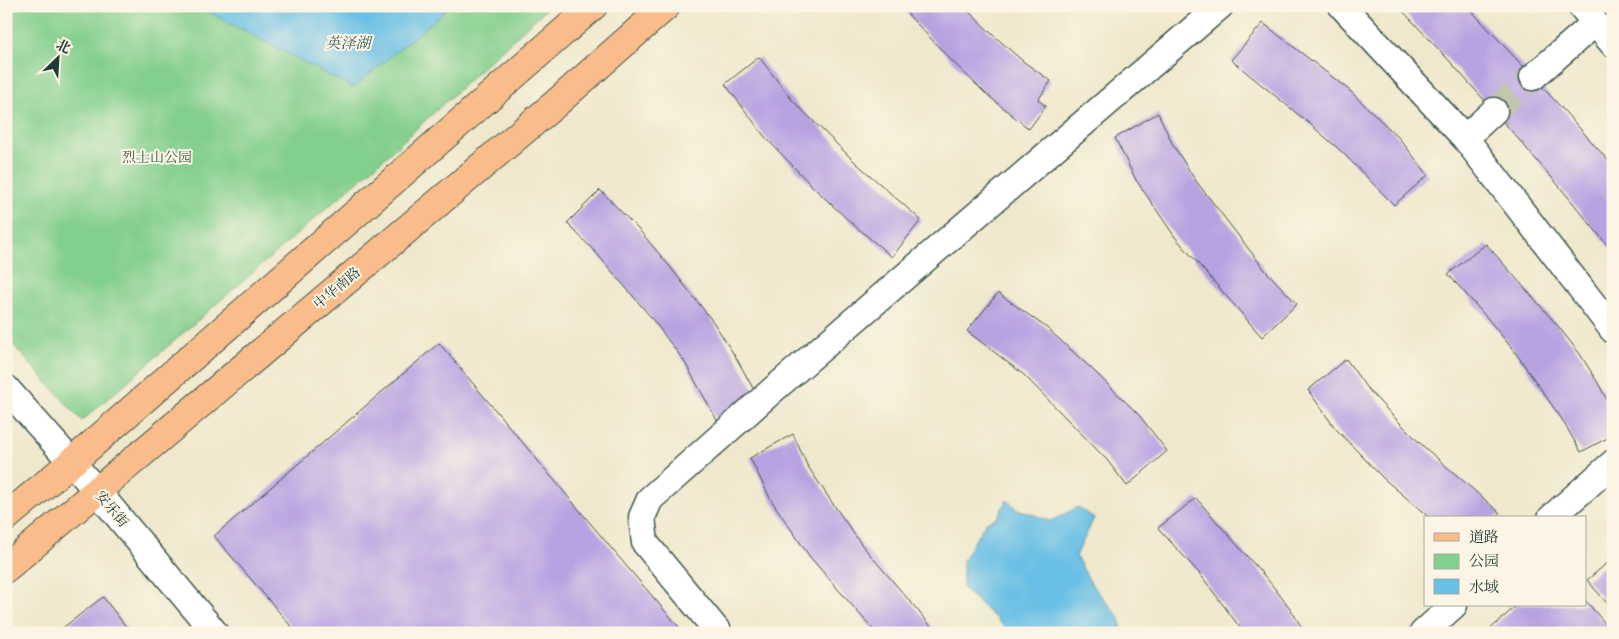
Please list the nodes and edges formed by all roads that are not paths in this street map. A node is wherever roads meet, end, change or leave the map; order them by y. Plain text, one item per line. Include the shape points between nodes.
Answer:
1 (593, 6) edge
2 (666, 6) edge
3 (1220, 6) edge
4 (1342, 6) edge
5 (1588, 15) edge
6 (1613, 44) edge
7 (1533, 77) tunnel mouth
8 (1494, 111) tunnel mouth
9 (1465, 138) junction
10 (1613, 330) edge
11 (6, 388) edge
12 (72, 462) junction
13 (1613, 462) edge
14 (97, 491) junction
15 (1553, 516) edge
16 (6, 517) edge
17 (6, 568) edge
18 (1453, 606) edge
19 (215, 633) edge
20 (719, 633) edge
21 (1423, 633) edge

1 - 12 main road
2 - 14 main road, 中华南路 via 554,106
3 - 20 street via 650,499 642,517 645,543
4 - 9 street
5 - 6 street
5 - 7 street
8 - 9 street
9 - 10 street
11 - 12 street, 安乐街
12 - 14 street, 安乐街
12 - 16 main road
13 - 15 street
14 - 17 main road, 中华南路
14 - 19 street, 安乐街
18 - 21 street

